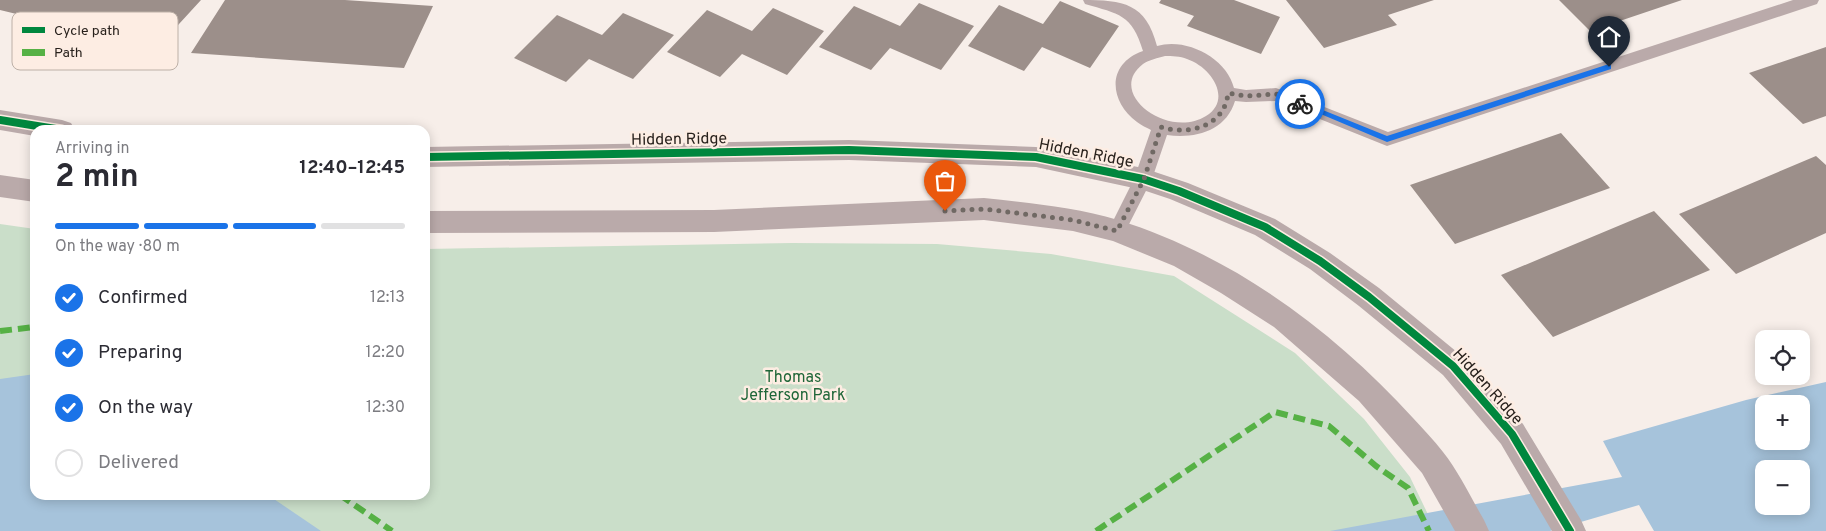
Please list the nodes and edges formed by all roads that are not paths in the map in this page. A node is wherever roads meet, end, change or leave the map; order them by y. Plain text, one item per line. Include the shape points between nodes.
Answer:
1 (1811, 0) edge
2 (1100, 1) edge
3 (1151, 52) junction
4 (1228, 93) junction
5 (0, 120) edge
6 (31, 125) edge
7 (1161, 127) junction
8 (430, 157) edge
9 (1144, 179) junction
10 (0, 186) edge
11 (30, 190) edge
12 (430, 222) edge
13 (1117, 231) junction
14 (1473, 531) edge
15 (1570, 531) edge

1 - 4 lane via 1387,139 1276,94 1246,96
2 - 3 lane via 1139,22
3 - 4 lane via 1176,50 1204,59 1223,78
3 - 7 lane via 1140,56 1126,71 1122,80 1123,92 1138,115
4 - 7 lane via 1222,113 1212,122 1184,130
5 - 6 street
7 - 9 lane
8 - 9 street, Hidden Ridge via 849,150 1036,157
9 - 13 lane
9 - 15 street, Hidden Ridge via 1265,228 1320,261 1453,366 1512,434
10 - 11 street
12 - 13 street via 714,221 984,209 1073,220
13 - 14 street via 1184,258 1284,318 1369,391 1433,463

